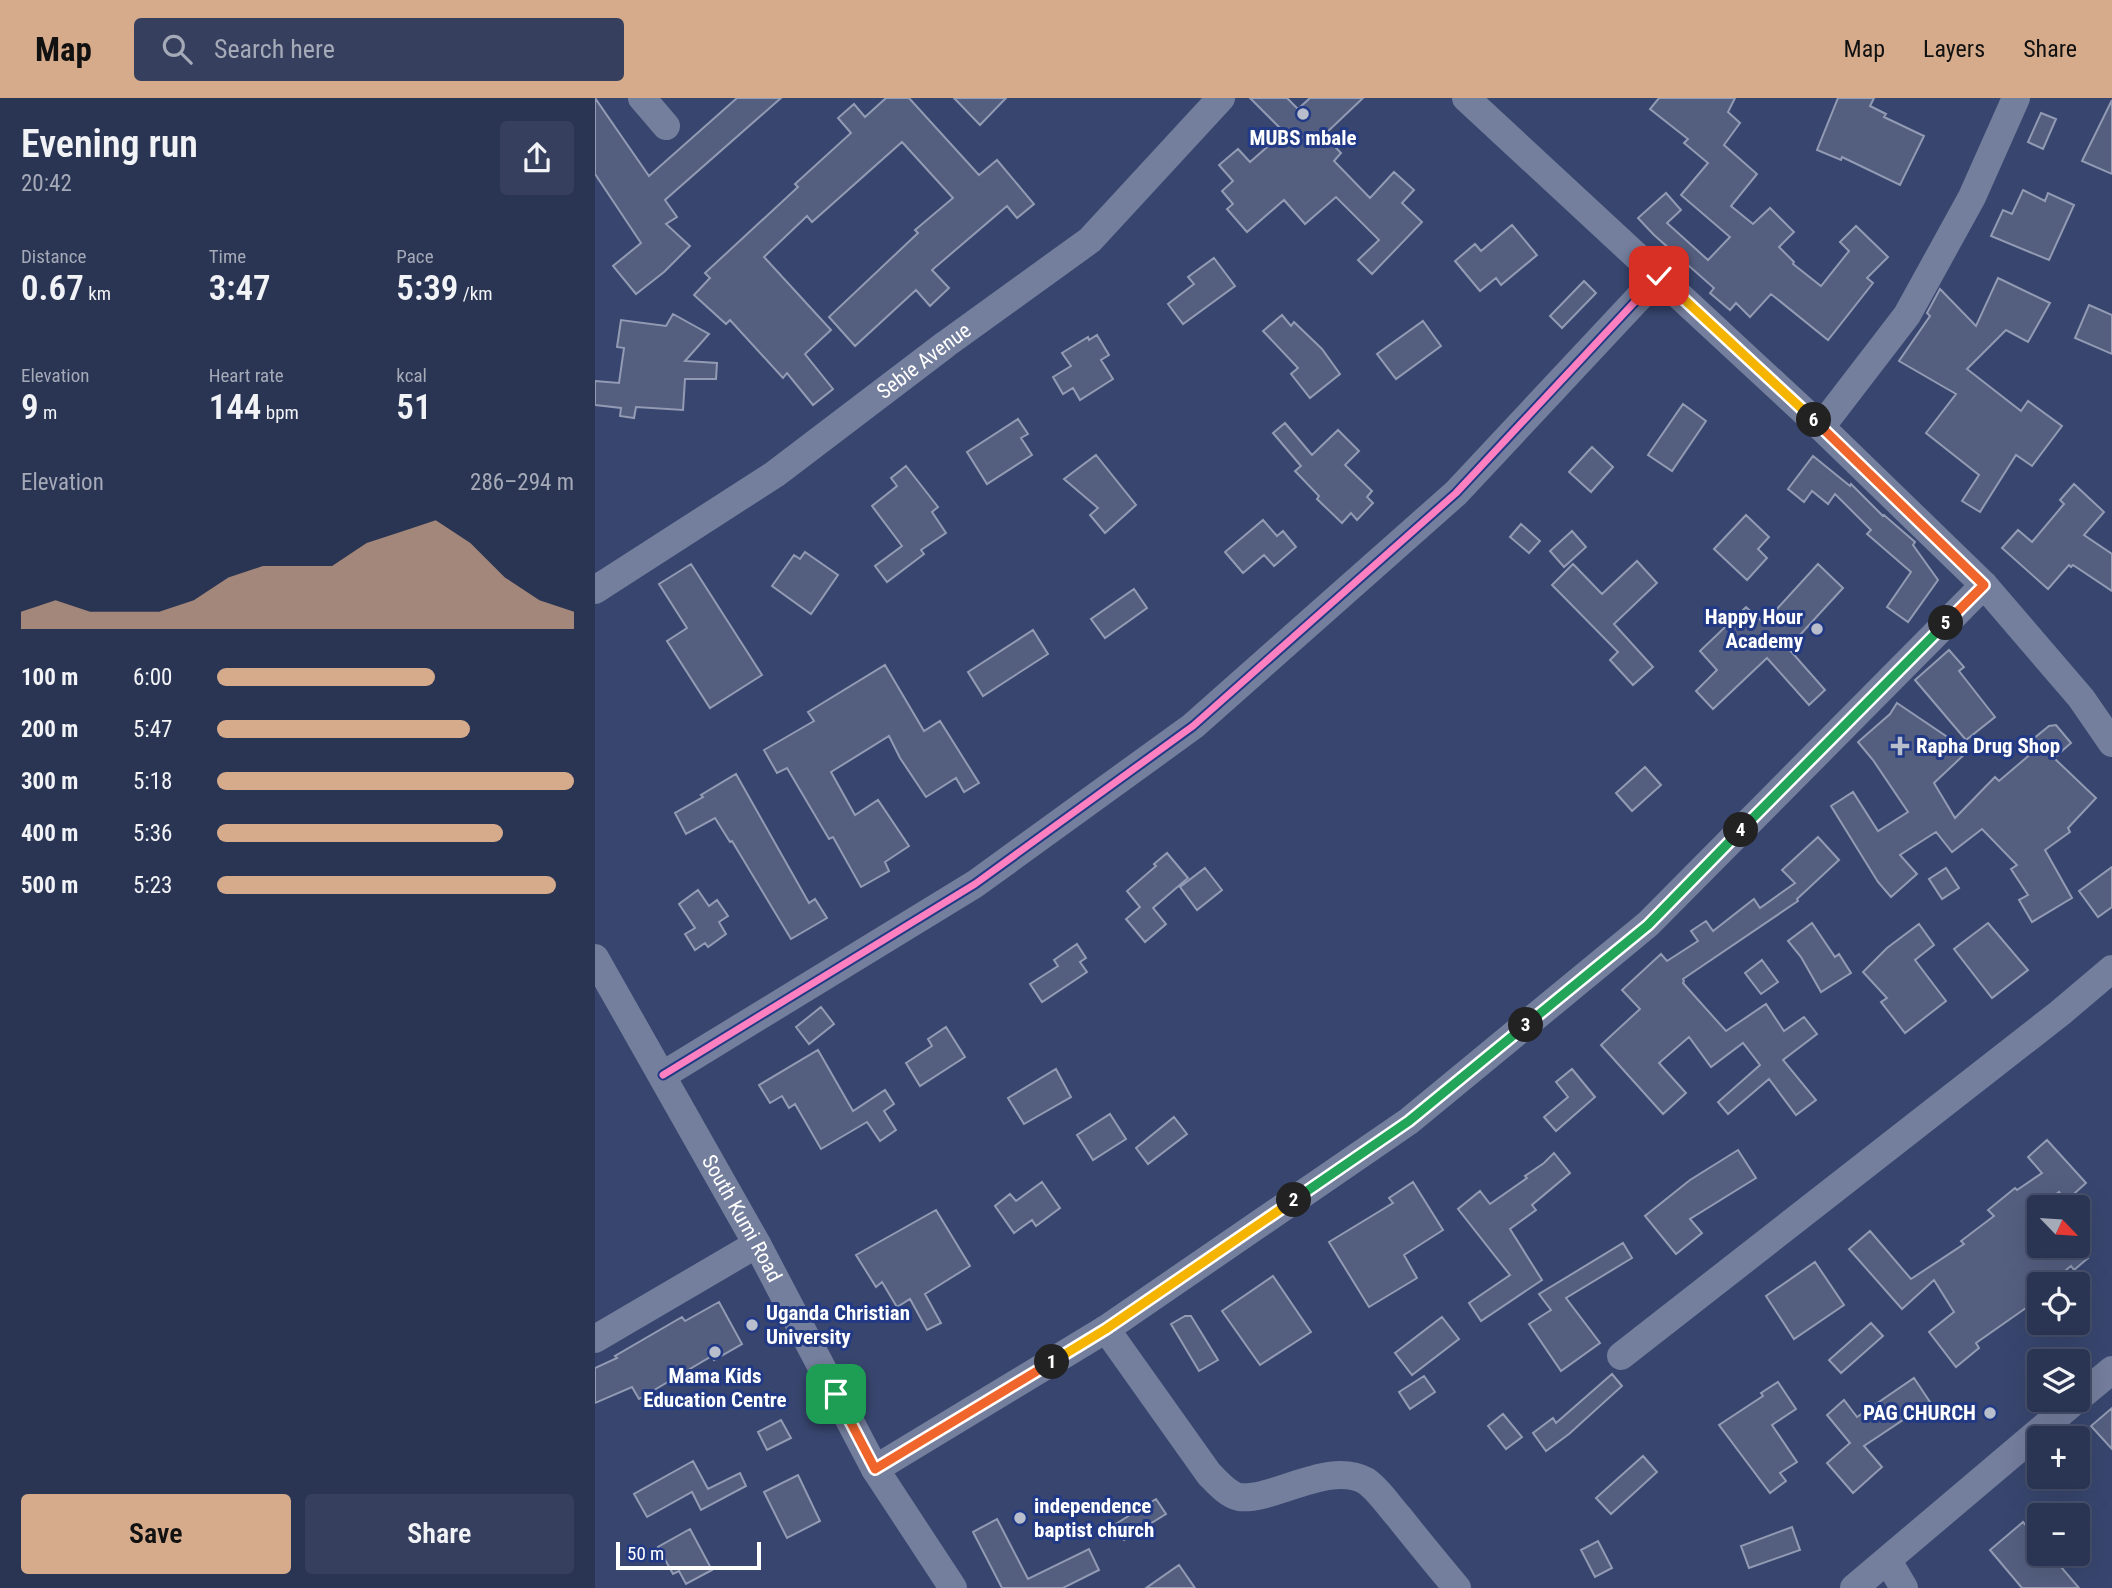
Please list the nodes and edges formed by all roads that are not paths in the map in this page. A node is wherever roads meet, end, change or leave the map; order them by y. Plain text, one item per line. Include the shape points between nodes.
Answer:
1 (642, 98) edge
2 (1221, 98) edge
3 (1466, 98) edge
4 (2015, 98) edge
5 (666, 126) dead end
6 (1659, 276) junction
7 (1821, 427) junction
8 (1984, 585) junction
9 (595, 590) edge
10 (2112, 743) edge
11 (595, 958) edge
12 (2112, 969) edge
13 (663, 1075) junction
14 (757, 1244) junction
15 (1106, 1329) junction
16 (595, 1339) edge
17 (1622, 1356) dead end
18 (2112, 1370) edge
19 (2090, 1389) edge
20 (2063, 1412) edge
21 (875, 1469) junction
22 (1888, 1561) junction
23 (953, 1588) edge
24 (1457, 1588) edge
25 (1854, 1588) edge
26 (1904, 1588) edge

1 - 5 street
2 - 9 street, Sebie Avenue via 1090,240 775,474
3 - 6 street
4 - 7 street via 1972,197 1907,315
6 - 7 street
6 - 13 street via 1456,493 1193,726 975,884
7 - 8 street
8 - 10 street via 2081,698
8 - 15 street via 1648,925 1409,1121
11 - 13 street, South Kumi Road
12 - 17 street
13 - 14 street, South Kumi Road
14 - 16 street
14 - 21 street, South Kumi Road
15 - 21 street
15 - 24 street via 1209,1474 1225,1489 1238,1497 1319,1477 1365,1481
18 - 19 street
20 - 22 street
21 - 23 street, South Kumi Road
22 - 25 street
22 - 26 street

